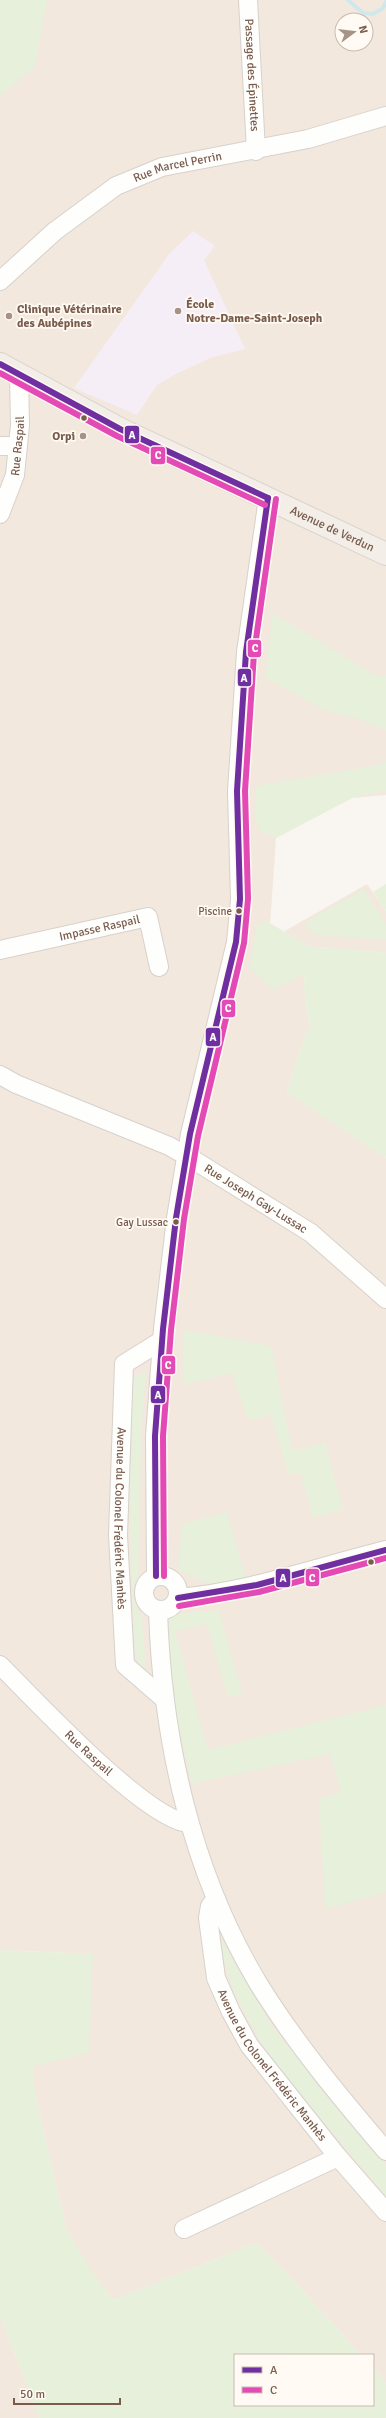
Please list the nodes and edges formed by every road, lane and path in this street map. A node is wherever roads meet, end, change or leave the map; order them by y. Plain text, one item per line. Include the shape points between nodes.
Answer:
1 (248, 0) edge
2 (386, 116) edge
3 (256, 150) junction
4 (0, 281) edge
5 (0, 364) edge
6 (19, 375) junction
7 (0, 446) edge
8 (18, 446) junction
9 (268, 498) junction
10 (0, 514) edge
11 (386, 554) edge
12 (0, 950) edge
13 (159, 967) dead end
14 (0, 1075) edge
15 (186, 1156) junction
16 (386, 1299) edge
17 (162, 1341) junction
18 (386, 1550) edge
19 (156, 1576) junction
20 (178, 1598) junction
21 (158, 1610) junction
22 (0, 1665) edge
23 (164, 1698) junction
24 (189, 1823) junction
25 (216, 1899) junction
26 (386, 2151) edge
27 (338, 2157) junction
28 (386, 2212) edge
29 (184, 2229) dead end

1 - 3 street, Passage des Épinettes
2 - 3 street, Rue Marcel Perrin via 308,140
3 - 4 street, Rue Marcel Perrin via 162,167 116,186 55,231
5 - 6 main road, Avenue de Verdun
6 - 8 street, Rue Raspail
6 - 9 main road, Avenue de Verdun via 120,428
7 - 8 street
8 - 10 street, Rue Raspail via 15,475
9 - 11 main road, Avenue de Verdun
9 - 15 street via 246,652 237,791 240,899 236,942
12 - 13 street, Impasse Raspail via 148,917
14 - 15 street, Rue Joseph Gay-Lussac via 16,1084 171,1147
15 - 16 street, Rue Joseph Gay-Lussac via 311,1233
15 - 17 street
17 - 19 street via 155,1436
17 - 23 street, Avenue du Colonel Frédéric Manhès via 124,1364 118,1535 125,1665
18 - 20 street via 234,1590 208,1596
19 - 20 street via 172,1580 178,1588
19 - 21 street via 145,1587 144,1596 149,1605
20 - 21 street via 173,1607
21 - 23 street
22 - 24 street, Rue Raspail via 90,1754 148,1805 179,1822
23 - 24 street
24 - 25 street
25 - 26 street via 258,1983 323,2078
25 - 27 street, Avenue du Colonel Frédéric Manhès via 210,1906 208,1918 216,1978 231,2012 249,2045
27 - 28 street, Avenue du Colonel Frédéric Manhès
27 - 29 street

